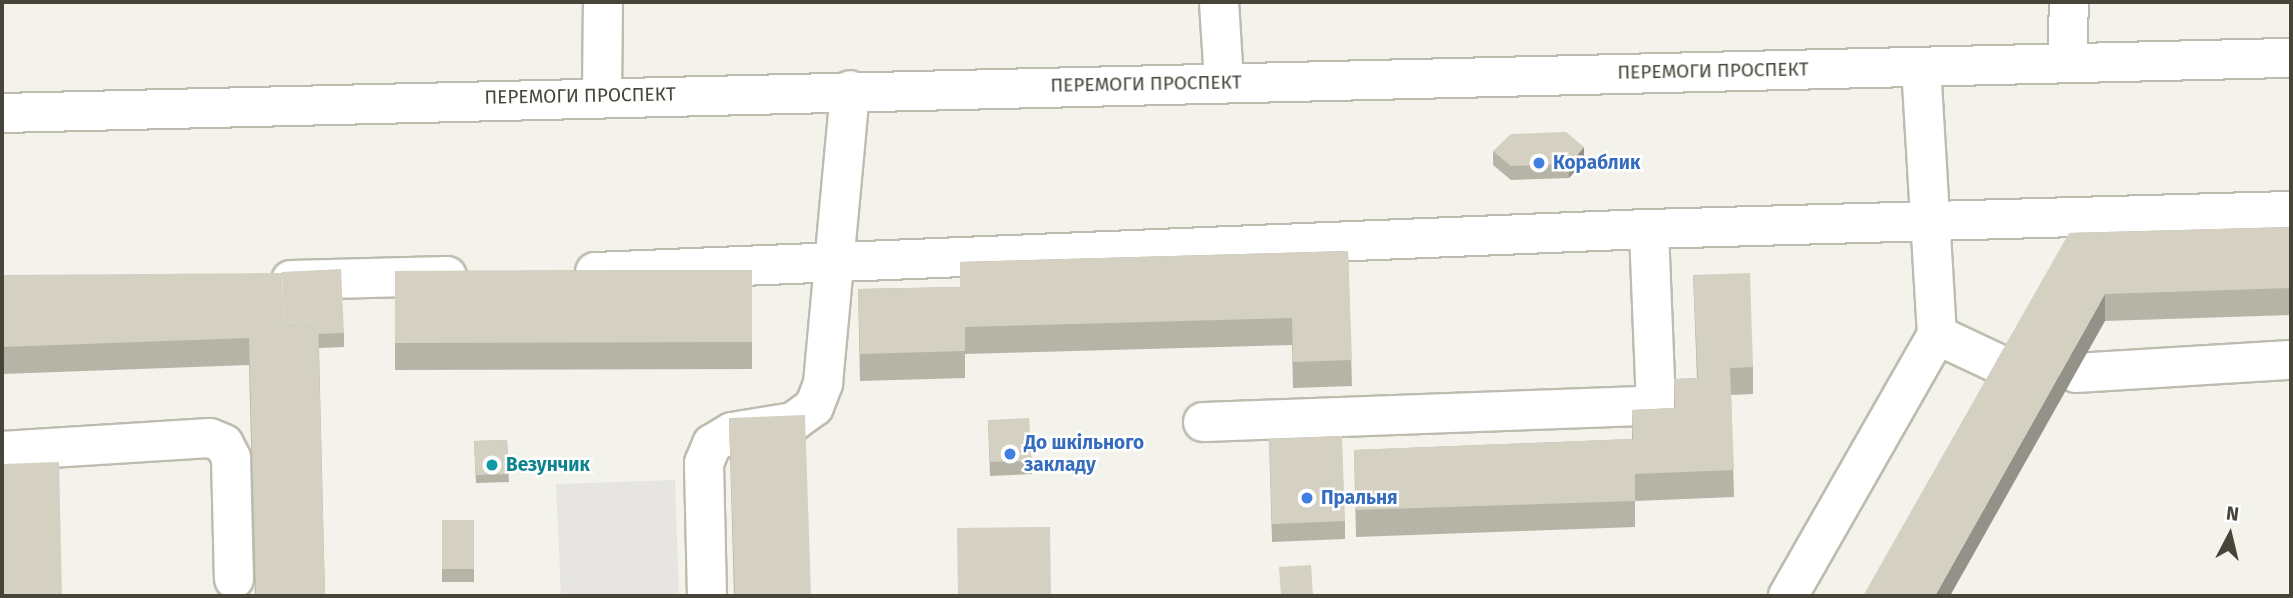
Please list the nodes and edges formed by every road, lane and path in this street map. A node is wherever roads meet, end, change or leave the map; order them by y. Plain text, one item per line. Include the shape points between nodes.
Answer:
1 (603, 2) edge
2 (1219, 2) edge
3 (2069, 2) edge
4 (2291, 58) edge
5 (2067, 63) junction
6 (1921, 67) junction
7 (1224, 82) junction
8 (850, 90) junction
9 (602, 95) junction
10 (2, 113) edge
11 (2291, 211) edge
12 (1928, 222) junction
13 (1649, 229) junction
14 (835, 265) junction
15 (558, 273) edge
16 (488, 275) edge
17 (252, 281) edge
18 (1937, 335) junction
19 (2291, 360) edge
20 (2007, 368) edge
21 (2076, 373) edge
22 (1203, 422) dead end
23 (2, 451) edge
24 (234, 579) dead end
25 (707, 596) edge
26 (1788, 596) edge

1 - 9 street
2 - 7 street
3 - 5 street
4 - 5 street, ПЕРЕМОГИ ПРОСПЕКТ
5 - 6 street, ПЕРЕМОГИ ПРОСПЕКТ
6 - 7 street, ПЕРЕМОГИ ПРОСПЕКТ
6 - 12 street
7 - 8 street, ПЕРЕМОГИ ПРОСПЕКТ
8 - 9 street, ПЕРЕМОГИ ПРОСПЕКТ
8 - 14 street
9 - 10 street, ПЕРЕМОГИ ПРОСПЕКТ
11 - 12 street
12 - 13 street
12 - 18 street
13 - 14 street
13 - 22 street via 1656,405
14 - 15 street
14 - 25 street via 823,383 814,407 793,422 732,432 712,444 704,463
16 - 17 street
18 - 20 street
18 - 26 street
19 - 21 street
23 - 24 street via 209,438 224,444 232,458

